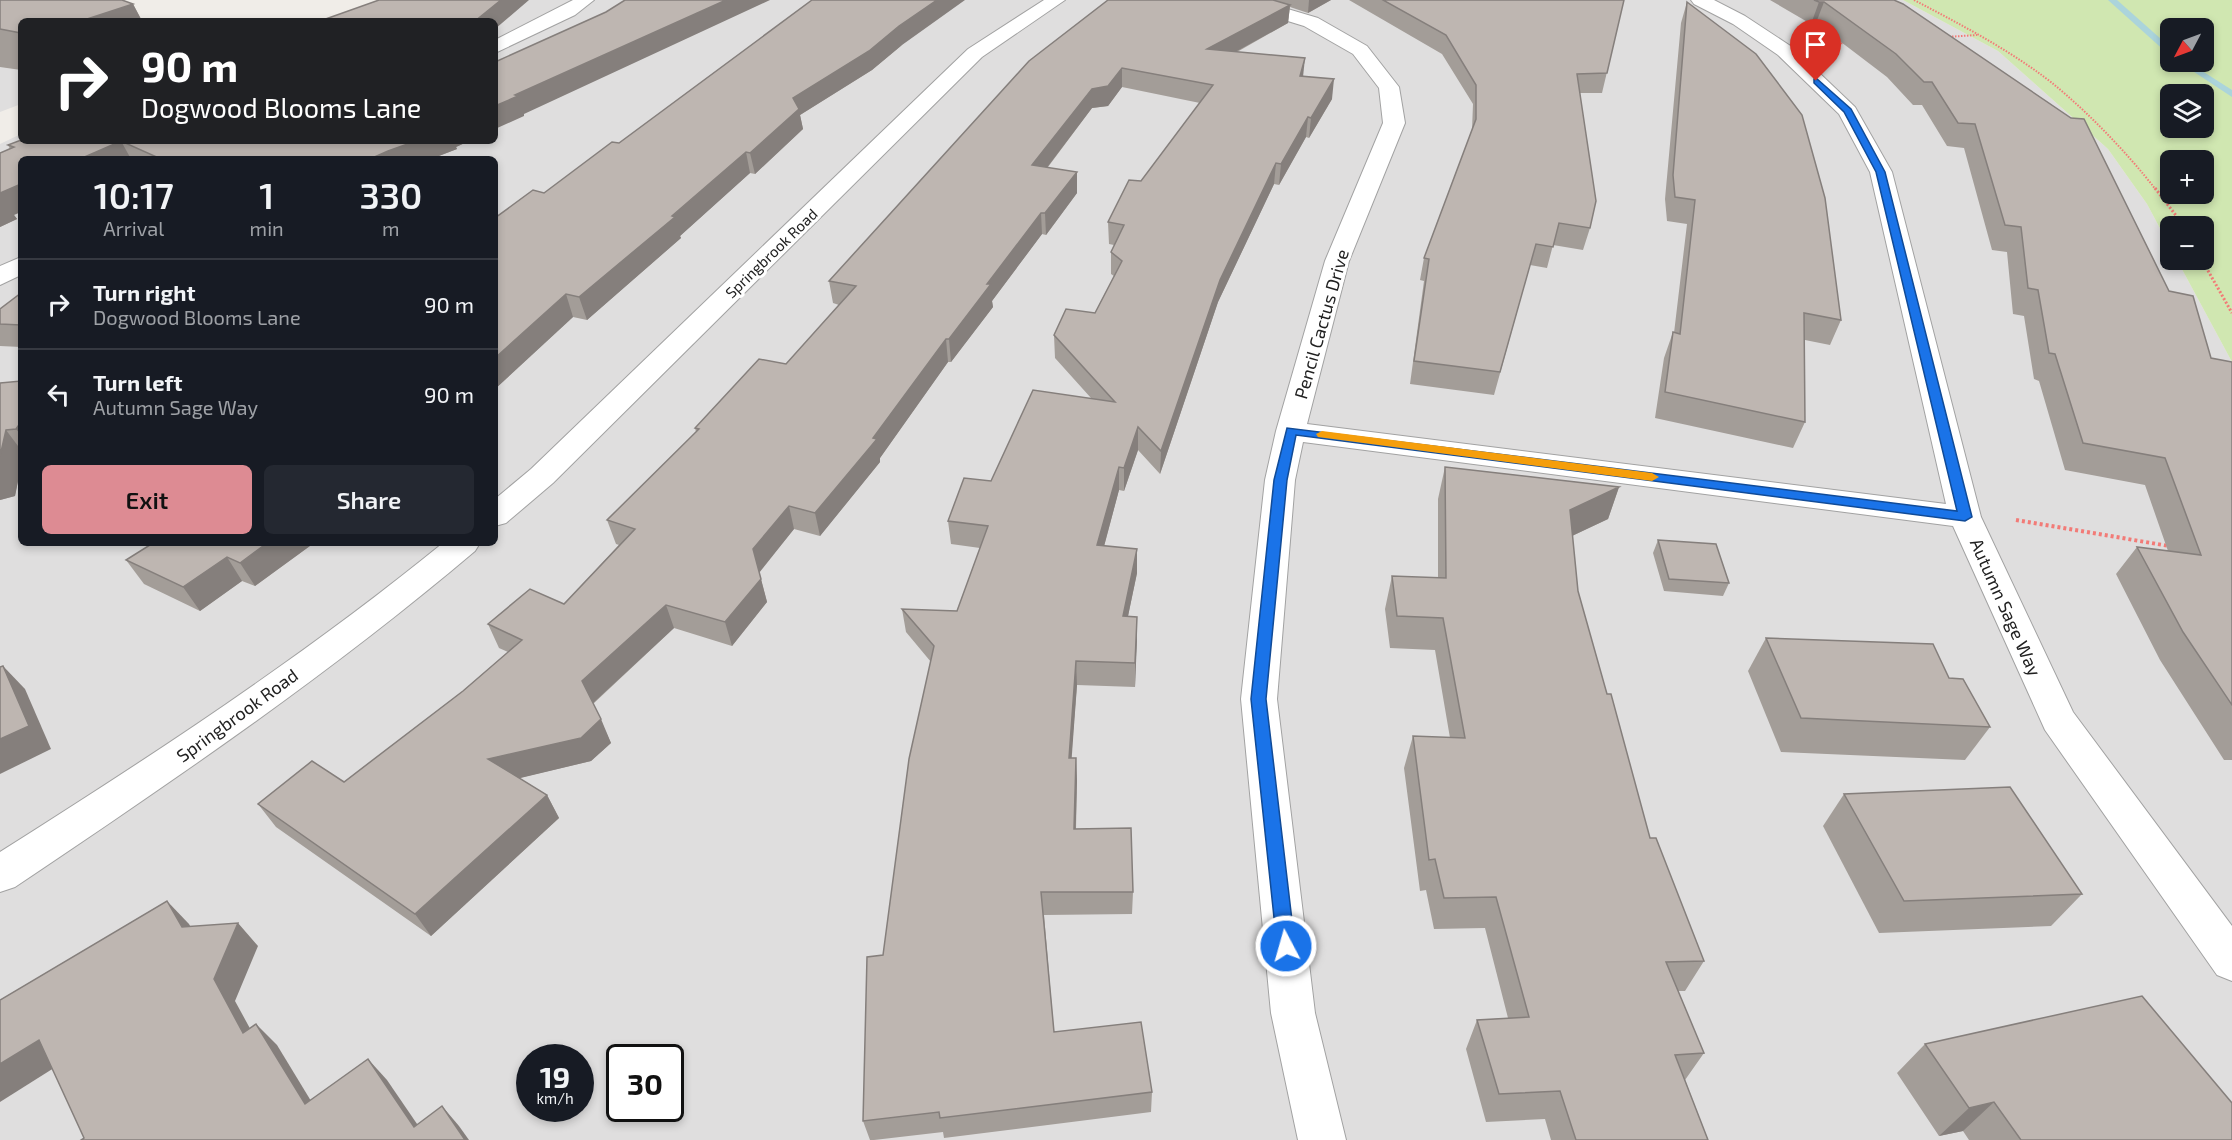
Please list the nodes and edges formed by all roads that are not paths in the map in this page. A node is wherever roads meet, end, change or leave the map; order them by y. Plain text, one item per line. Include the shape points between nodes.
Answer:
1 (585, 0) edge
2 (1056, 0) edge
3 (1238, 0) edge
4 (1700, 0) edge
5 (498, 46) edge
6 (18, 266) edge
7 (0, 277) edge
8 (1291, 431) junction
9 (498, 513) edge
10 (1965, 517) junction
11 (461, 546) edge
12 (0, 874) edge
13 (2232, 961) edge
14 (1322, 1140) edge

1 - 5 street
2 - 9 street, Springbrook Road via 975,53 542,476
3 - 8 street, Pencil Cactus Drive via 1311,22 1360,50 1389,87 1394,123 1337,261
4 - 10 street, Autumn Sage Way via 1739,20 1793,58 1848,111 1881,172
6 - 7 street
8 - 10 street
8 - 14 street, Pencil Cactus Drive via 1280,480 1259,699 1293,1013
10 - 13 street, Autumn Sage Way via 2058,720
11 - 12 street, Springbrook Road via 412,588 190,751

